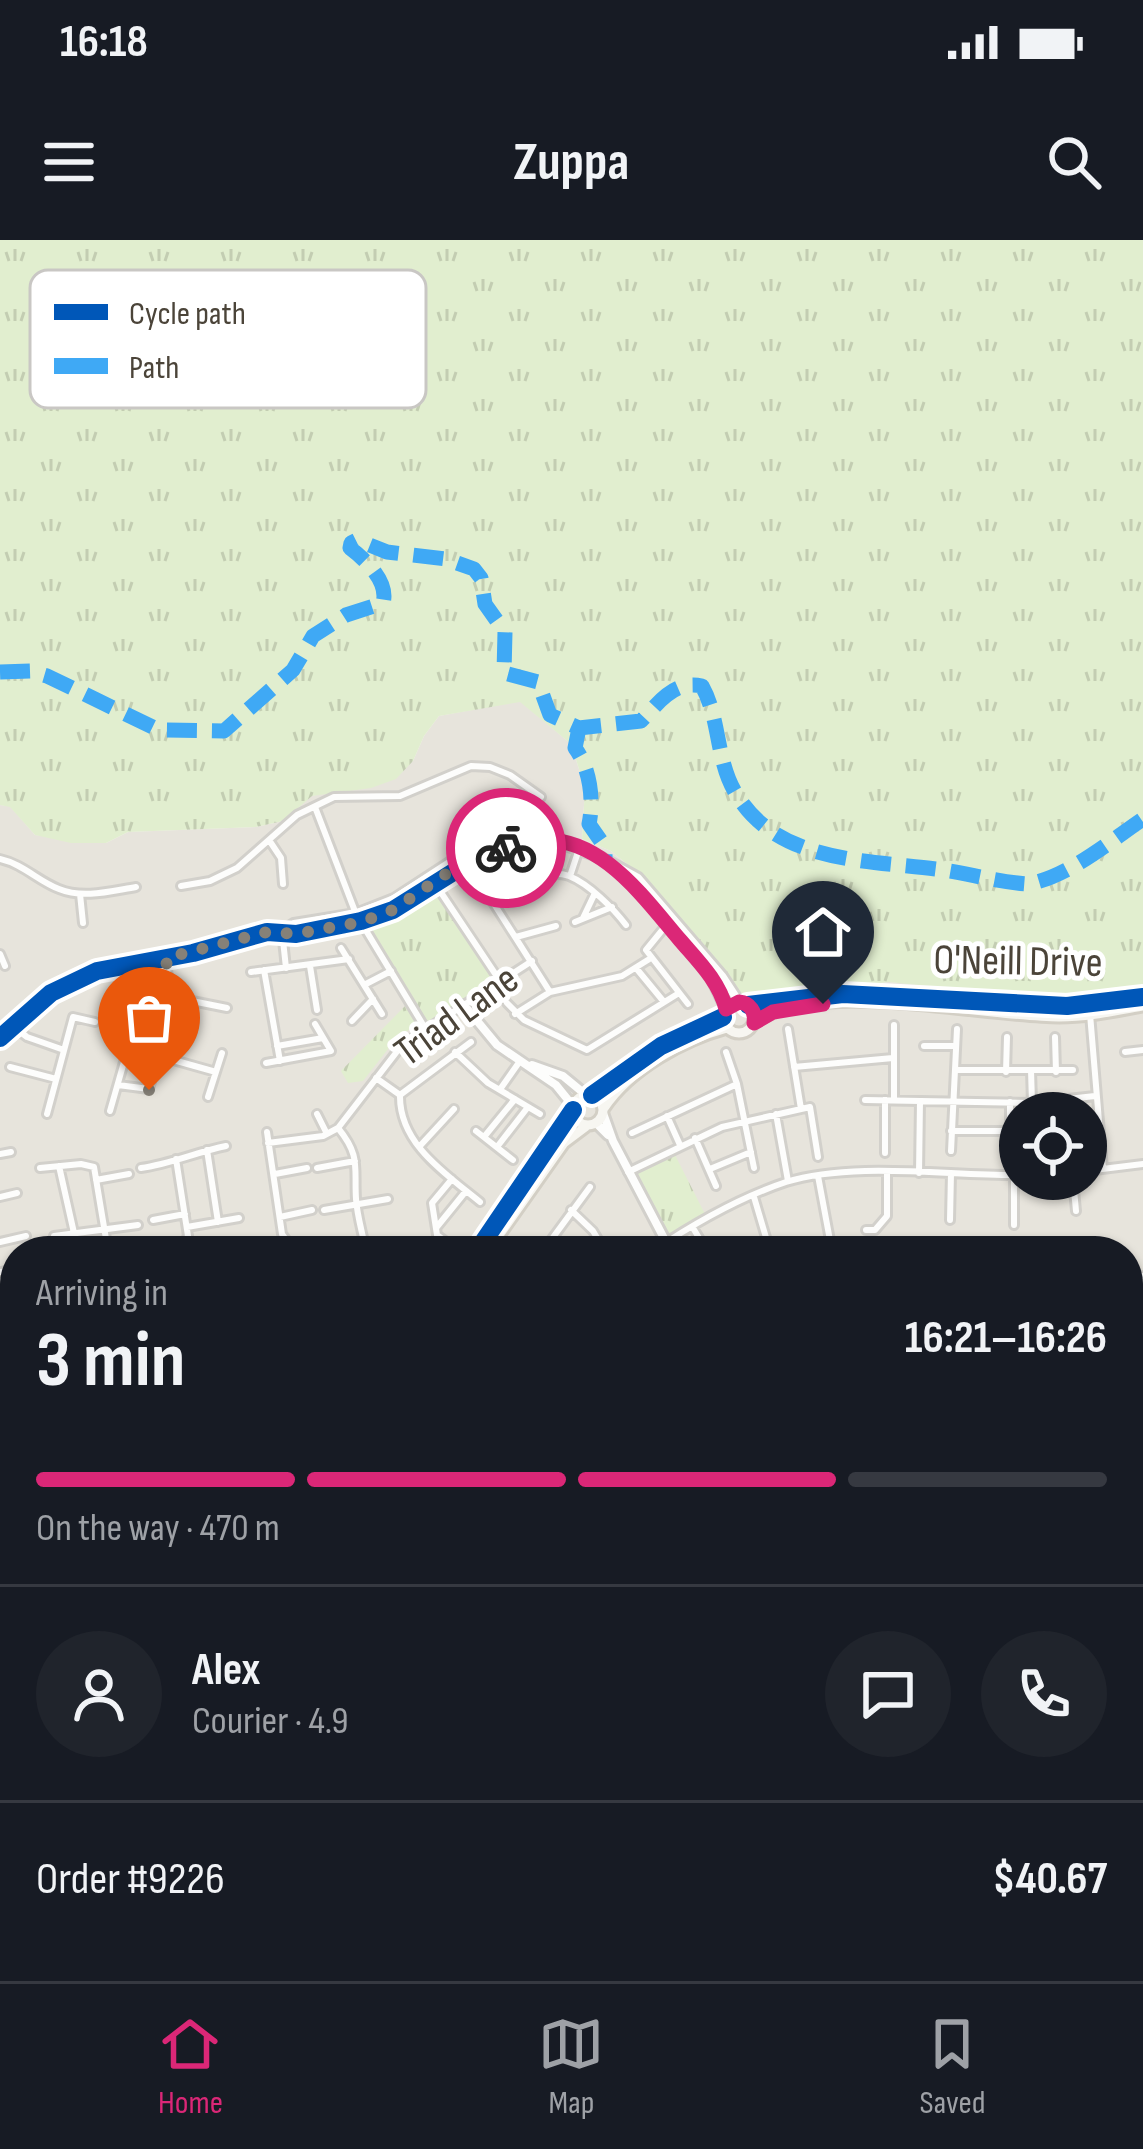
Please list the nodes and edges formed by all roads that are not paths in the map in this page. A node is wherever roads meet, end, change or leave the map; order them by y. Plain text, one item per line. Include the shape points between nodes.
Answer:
1 (542, 797) dead end
2 (314, 805) junction
3 (268, 840) junction
4 (579, 849) junction
5 (0, 859) edge
6 (475, 874) dead end
7 (570, 876) junction
8 (432, 879) junction
9 (284, 884) dead end
10 (182, 886) dead end
11 (136, 887) dead end
12 (485, 888) junction
13 (80, 894) junction
14 (595, 894) junction
15 (612, 908) junction
16 (358, 918) junction
17 (82, 922) dead end
18 (669, 922) junction
19 (626, 925) dead end
20 (556, 926) dead end
21 (282, 932) junction
22 (517, 937) junction
23 (341, 948) dead end
24 (0, 954) edge
25 (166, 958) junction
26 (651, 958) junction
27 (349, 959) junction
28 (532, 961) junction
29 (310, 965) junction
30 (5, 966) dead end
31 (286, 968) junction
32 (636, 968) junction
33 (264, 970) junction
34 (391, 970) junction
35 (251, 972) dead end
36 (500, 982) junction
37 (364, 985) junction
38 (550, 992) junction
39 (679, 993) junction
40 (171, 997) junction
41 (373, 1000) junction
42 (127, 1001) dead end
43 (664, 1002) junction
44 (1143, 1002) edge
45 (507, 1003) dead end
46 (743, 1003) junction
47 (688, 1004) dead end
48 (464, 1005) junction
49 (140, 1006) junction
50 (226, 1008) dead end
51 (317, 1010) dead end
52 (1090, 1010) junction
53 (382, 1013) dead end
54 (170, 1014) junction
55 (515, 1014) junction
56 (726, 1018) junction
57 (352, 1021) dead end
58 (95, 1022) dead end
59 (754, 1023) junction
60 (315, 1024) dead end
61 (894, 1025) dead end
62 (14, 1027) junction
63 (425, 1028) junction
64 (788, 1029) dead end
65 (957, 1029) dead end
66 (1007, 1037) dead end
67 (1055, 1037) dead end
68 (0, 1038) edge
69 (323, 1038) junction
70 (471, 1042) dead end
71 (277, 1046) junction
72 (924, 1046) dead end
73 (956, 1046) junction
74 (64, 1050) junction
75 (1143, 1050) edge
76 (455, 1052) junction
77 (726, 1052) dead end
78 (1125, 1052) dead end
79 (221, 1053) dead end
80 (159, 1056) junction
81 (893, 1058) junction
82 (280, 1061) junction
83 (522, 1062) junction
84 (266, 1063) dead end
85 (10, 1067) dead end
86 (794, 1067) junction
87 (955, 1070) junction
88 (1031, 1070) junction
89 (1073, 1070) dead end
90 (215, 1072) junction
91 (1006, 1072) junction
92 (1056, 1072) junction
93 (376, 1078) junction
94 (56, 1079) junction
95 (118, 1084) junction
96 (737, 1084) junction
97 (501, 1088) junction
98 (1032, 1092) edge
99 (1095, 1092) edge
100 (400, 1095) junction
101 (589, 1095) junction
102 (208, 1096) dead end
103 (515, 1099) junction
104 (865, 1100) dead end
105 (889, 1100) junction
106 (920, 1101) junction
107 (951, 1101) junction
108 (999, 1102) edge
109 (528, 1107) junction
110 (573, 1108) junction
111 (805, 1108) junction
112 (454, 1109) dead end
113 (110, 1111) dead end
114 (47, 1114) dead end
115 (317, 1114) dead end
116 (540, 1114) dead end
117 (776, 1114) junction
118 (667, 1115) junction
119 (598, 1117) junction
120 (746, 1121) junction
121 (338, 1128) junction
122 (951, 1131) junction
123 (999, 1131) edge
124 (267, 1132) dead end
125 (632, 1133) dead end
126 (327, 1134) junction
127 (695, 1138) junction
128 (268, 1143) junction
129 (680, 1145) junction
130 (226, 1146) dead end
131 (497, 1147) junction
132 (419, 1148) junction
133 (207, 1150) junction
134 (950, 1150) dead end
135 (11, 1152) dead end
136 (751, 1152) junction
137 (885, 1153) dead end
138 (0, 1154) edge
139 (818, 1157) dead end
140 (176, 1159) junction
141 (513, 1160) dead end
142 (356, 1161) junction
143 (1143, 1164) edge
144 (58, 1166) junction
145 (40, 1168) dead end
146 (141, 1168) dead end
147 (307, 1168) dead end
148 (317, 1168) dead end
149 (754, 1168) dead end
150 (1107, 1168) edge
151 (709, 1169) junction
152 (628, 1172) junction
153 (887, 1173) junction
154 (919, 1173) junction
155 (951, 1173) junction
156 (129, 1174) dead end
157 (273, 1174) junction
158 (999, 1174) edge
159 (818, 1176) junction
160 (452, 1179) junction
161 (96, 1180) junction
162 (788, 1182) junction
163 (716, 1186) dead end
164 (590, 1187) dead end
165 (466, 1191) junction
166 (17, 1193) dead end
167 (753, 1196) junction
168 (0, 1197) edge
169 (388, 1199) dead end
170 (1016, 1200) edge
171 (1075, 1200) edge
172 (480, 1202) dead end
173 (357, 1204) junction
174 (312, 1210) dead end
175 (324, 1210) dead end
176 (571, 1210) junction
177 (1076, 1210) dead end
178 (184, 1214) junction
179 (280, 1217) junction
180 (239, 1218) dead end
181 (153, 1220) dead end
182 (950, 1220) dead end
183 (218, 1222) junction
184 (138, 1225) dead end
185 (1014, 1225) dead end
186 (693, 1227) junction
187 (436, 1228) junction
188 (104, 1230) junction
189 (866, 1230) dead end
190 (188, 1232) junction
191 (74, 1234) junction
192 (54, 1236) dead end
193 (105, 1236) edge
194 (186, 1236) edge
195 (283, 1236) edge
196 (366, 1236) edge
197 (438, 1236) edge
198 (487, 1236) edge
199 (499, 1236) edge
200 (553, 1236) edge
201 (596, 1236) edge
202 (663, 1236) edge
203 (677, 1236) edge
204 (698, 1236) edge
205 (765, 1236) edge
206 (829, 1236) edge

1 - 2 street via 510,775 471,766 400,796
2 - 3 street
2 - 16 street
3 - 9 street
3 - 10 street via 237,868
4 - 7 street
4 - 8 street via 518,837 489,842
4 - 18 street via 623,872
5 - 13 street
6 - 12 street
7 - 12 street
7 - 14 street
8 - 16 street via 393,910
8 - 36 street
11 - 13 street
12 - 22 street
13 - 17 street
14 - 15 street
14 - 15 street via 579,920
15 - 19 street
16 - 21 street
16 - 34 street
18 - 26 street via 646,945
18 - 46 street
18 - 56 street via 711,976
20 - 22 street
21 - 25 street
21 - 31 street
22 - 28 street
23 - 27 street
24 - 30 street
25 - 40 street
25 - 62 street via 73,980
26 - 32 street
26 - 39 street
27 - 29 street
27 - 37 street
28 - 36 street, Triad Lane
28 - 38 street
29 - 31 street
29 - 51 street
31 - 33 street
32 - 38 street
32 - 43 street
33 - 35 street
33 - 71 street
34 - 37 street
34 - 63 street
36 - 48 street, Triad Lane
37 - 41 street
38 - 55 street
39 - 43 street
39 - 47 street
40 - 50 street
40 - 54 street
41 - 53 street
41 - 57 street
42 - 49 street
43 - 55 street via 587,1050
44 - 52 main road, O'Neill Drive
45 - 55 street
46 - 52 main road, O'Neill Drive via 860,993
46 - 56 main road, O'Neill Drive
46 - 59 main road
48 - 63 street, Triad Lane
48 - 83 street
49 - 54 street
49 - 95 street
52 - 59 main road, O'Neill Drive via 1060,1017 841,1003
52 - 99 street
54 - 80 street
56 - 59 main road, O'Neill Drive via 742,1033
56 - 101 main road, O'Neill Drive via 661,1046
56 - 119 main road, O'Neill Drive via 626,1082
58 - 74 street via 74,1017
60 - 69 street
61 - 81 street
62 - 68 street
62 - 74 street
63 - 93 street, Triad Lane
64 - 86 street
65 - 73 street
66 - 91 street
67 - 92 street
69 - 71 street
69 - 82 street via 331,1051
70 - 76 street
71 - 82 street
72 - 73 street
73 - 87 street
74 - 94 street
75 - 78 street
76 - 97 street
76 - 100 street
77 - 96 street
79 - 90 street
80 - 90 street
80 - 95 street via 149,1090
81 - 86 street
81 - 105 street
82 - 84 street
83 - 97 street
83 - 101 street
83 - 110 street
85 - 94 street
86 - 111 street
87 - 91 street
87 - 107 street
88 - 91 street
88 - 92 street
88 - 98 street
89 - 92 street
90 - 102 street
93 - 100 street
93 - 121 street, Triad Lane
94 - 114 street
95 - 113 street
96 - 118 street
96 - 120 street
97 - 103 street
100 - 132 street
101 - 110 main road, O'Neill Drive
101 - 119 main road
103 - 109 street
103 - 131 street via 480,1134
104 - 105 street
105 - 106 street
105 - 137 street
106 - 107 street
106 - 154 street
107 - 108 street
107 - 122 street
109 - 116 street
109 - 131 street
110 - 119 main road via 578,1122
110 - 198 main road, O'Neill Drive
111 - 117 street
111 - 139 street
112 - 132 street
115 - 126 street
117 - 120 street
117 - 162 street
118 - 125 street
118 - 129 street
119 - 152 street
119 - 199 main road, O'Neill Drive via 564,1143
120 - 127 street
120 - 136 street
121 - 126 street, Triad Lane
121 - 142 street
122 - 123 street
122 - 134 street
124 - 128 street
126 - 128 street, Triad Lane
127 - 129 street
127 - 151 street
128 - 157 street
129 - 152 street
130 - 133 street
131 - 141 street
132 - 160 street
133 - 140 street
133 - 183 street
135 - 138 street
136 - 149 street
136 - 151 street
140 - 146 street
140 - 178 street
142 - 148 street
142 - 173 street
143 - 150 street
144 - 145 street
144 - 161 street via 94,1167
144 - 191 street
147 - 157 street
151 - 163 street
152 - 202 street
153 - 154 street
153 - 159 street
153 - 189 street via 887,1216
154 - 155 street
155 - 158 street
155 - 182 street
156 - 161 street
157 - 179 street
159 - 162 street
159 - 206 street
160 - 165 street
160 - 187 street via 432,1203
161 - 188 street
162 - 167 street
164 - 176 street
165 - 172 street
165 - 187 street
166 - 168 street
167 - 186 street
167 - 205 street
169 - 173 street
170 - 185 street
171 - 177 street
173 - 175 street
173 - 196 street
174 - 179 street
176 - 200 street
176 - 201 street
178 - 181 street
178 - 190 street
179 - 195 street
180 - 183 street
183 - 190 street
184 - 188 street
186 - 203 street
186 - 204 street
187 - 197 street
188 - 191 street
188 - 193 street
190 - 194 street
191 - 192 street

